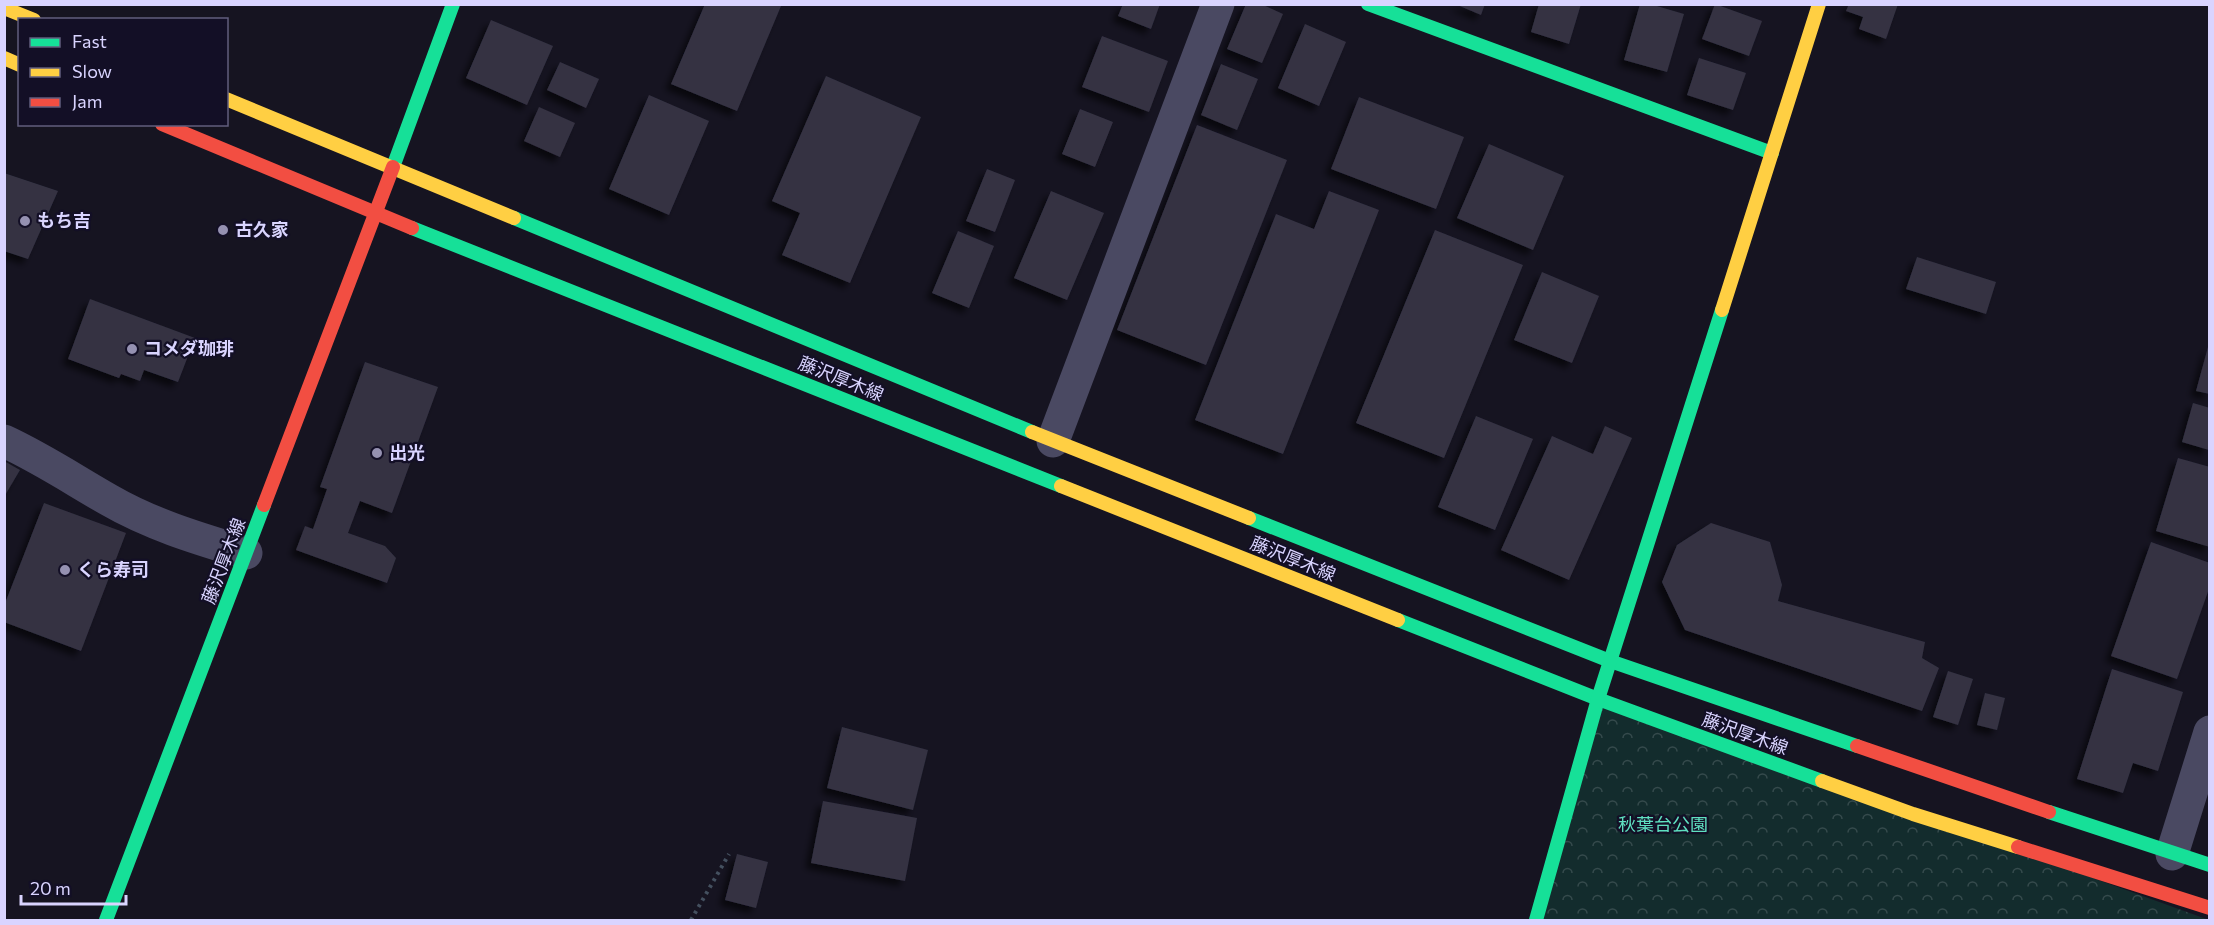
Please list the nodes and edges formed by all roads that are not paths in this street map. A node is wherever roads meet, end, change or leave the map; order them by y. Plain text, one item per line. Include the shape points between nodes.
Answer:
1 (453, 4) edge
2 (1218, 4) edge
3 (1368, 4) edge
4 (1418, 4) edge
5 (1819, 4) edge
6 (4, 8) edge
7 (28, 18) edge
8 (1412, 21) junction
9 (4, 58) edge
10 (18, 64) edge
11 (228, 100) edge
12 (167, 126) edge
13 (1772, 153) junction
14 (393, 166) junction
15 (373, 213) junction
16 (4, 441) edge
17 (1053, 441) junction
18 (246, 553) junction
19 (1610, 661) junction
20 (1598, 699) junction
21 (2210, 732) edge
22 (2172, 854) junction
23 (2210, 865) edge
24 (2210, 908) edge
25 (106, 921) edge
26 (1536, 921) edge

1 - 14 main road
2 - 17 street
3 - 8 main road
4 - 8 main road
5 - 13 main road
6 - 7 main road
8 - 13 main road
9 - 10 main road
11 - 14 main road, 藤沢厚木線
12 - 15 main road, 藤沢厚木線
13 - 19 main road
14 - 15 main road, 藤沢厚木線
14 - 17 main road, 藤沢厚木線
15 - 18 main road, 藤沢厚木線
15 - 20 main road, 藤沢厚木線
16 - 18 street via 151,521
17 - 19 main road, 藤沢厚木線
18 - 25 main road, 藤沢厚木線
19 - 20 main road
19 - 22 main road, 藤沢厚木線
20 - 24 main road, 藤沢厚木線 via 1913,814
20 - 26 main road
21 - 22 street
22 - 23 main road, 藤沢厚木線

